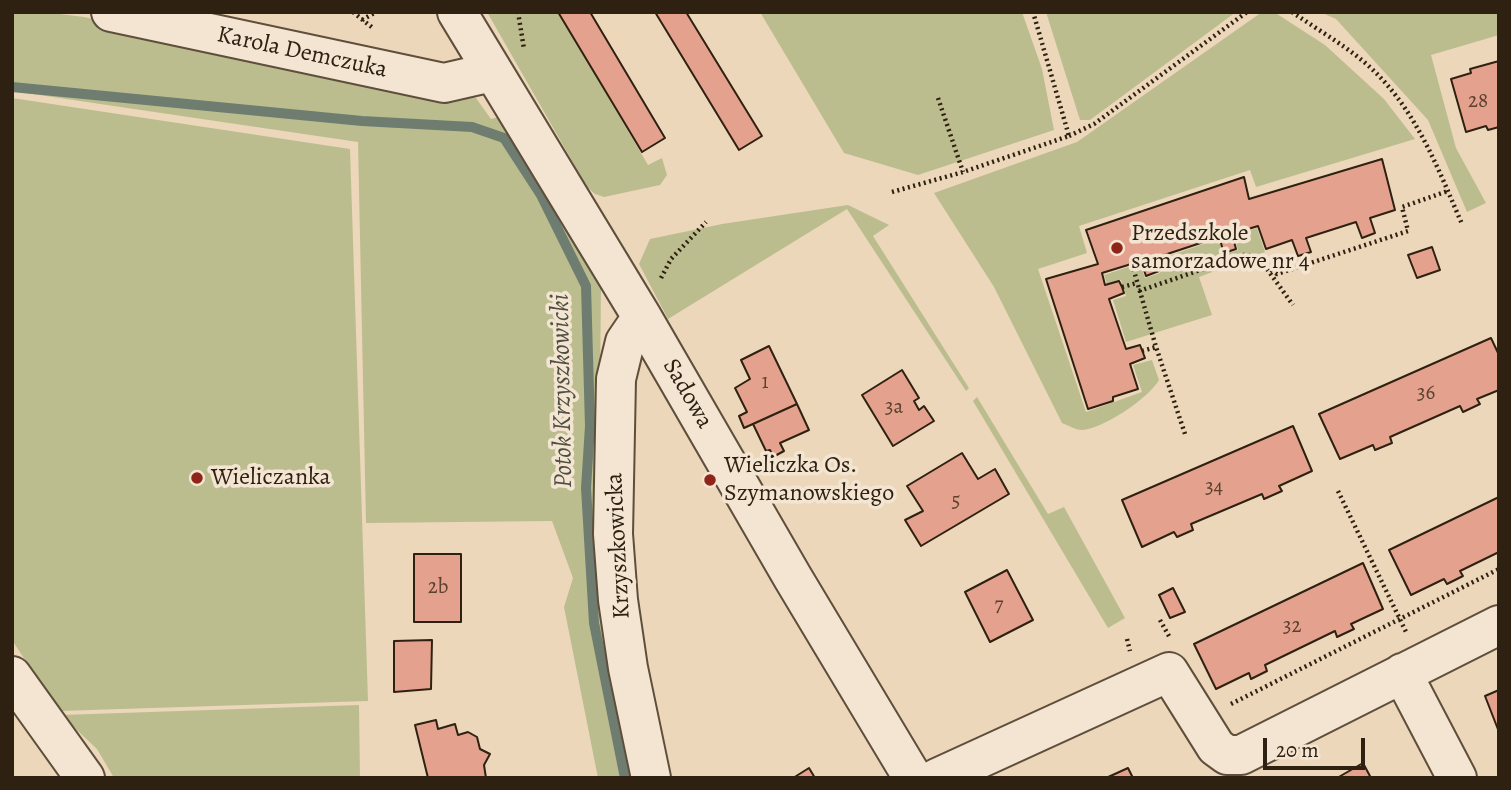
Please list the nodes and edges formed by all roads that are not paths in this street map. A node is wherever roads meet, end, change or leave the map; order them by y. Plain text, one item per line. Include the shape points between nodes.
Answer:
1 (111, 12) edge
2 (457, 12) edge
3 (492, 72) junction
4 (649, 302) junction
5 (1499, 625) edge
6 (1402, 673) junction
7 (12, 676) edge
8 (85, 778) edge
9 (652, 778) edge
10 (913, 778) edge
11 (937, 778) edge
12 (1457, 778) edge

1 - 3 street, Karola Demczuka via 444,83
2 - 3 street, Sadowa
3 - 4 street, Sadowa
4 - 9 street, Krzyszkowicka via 625,342 616,379 613,534 628,668
4 - 10 street, Sadowa via 793,578
5 - 6 street
6 - 11 street via 1241,755 1227,755 1216,747 1169,672
6 - 12 street
7 - 8 street

